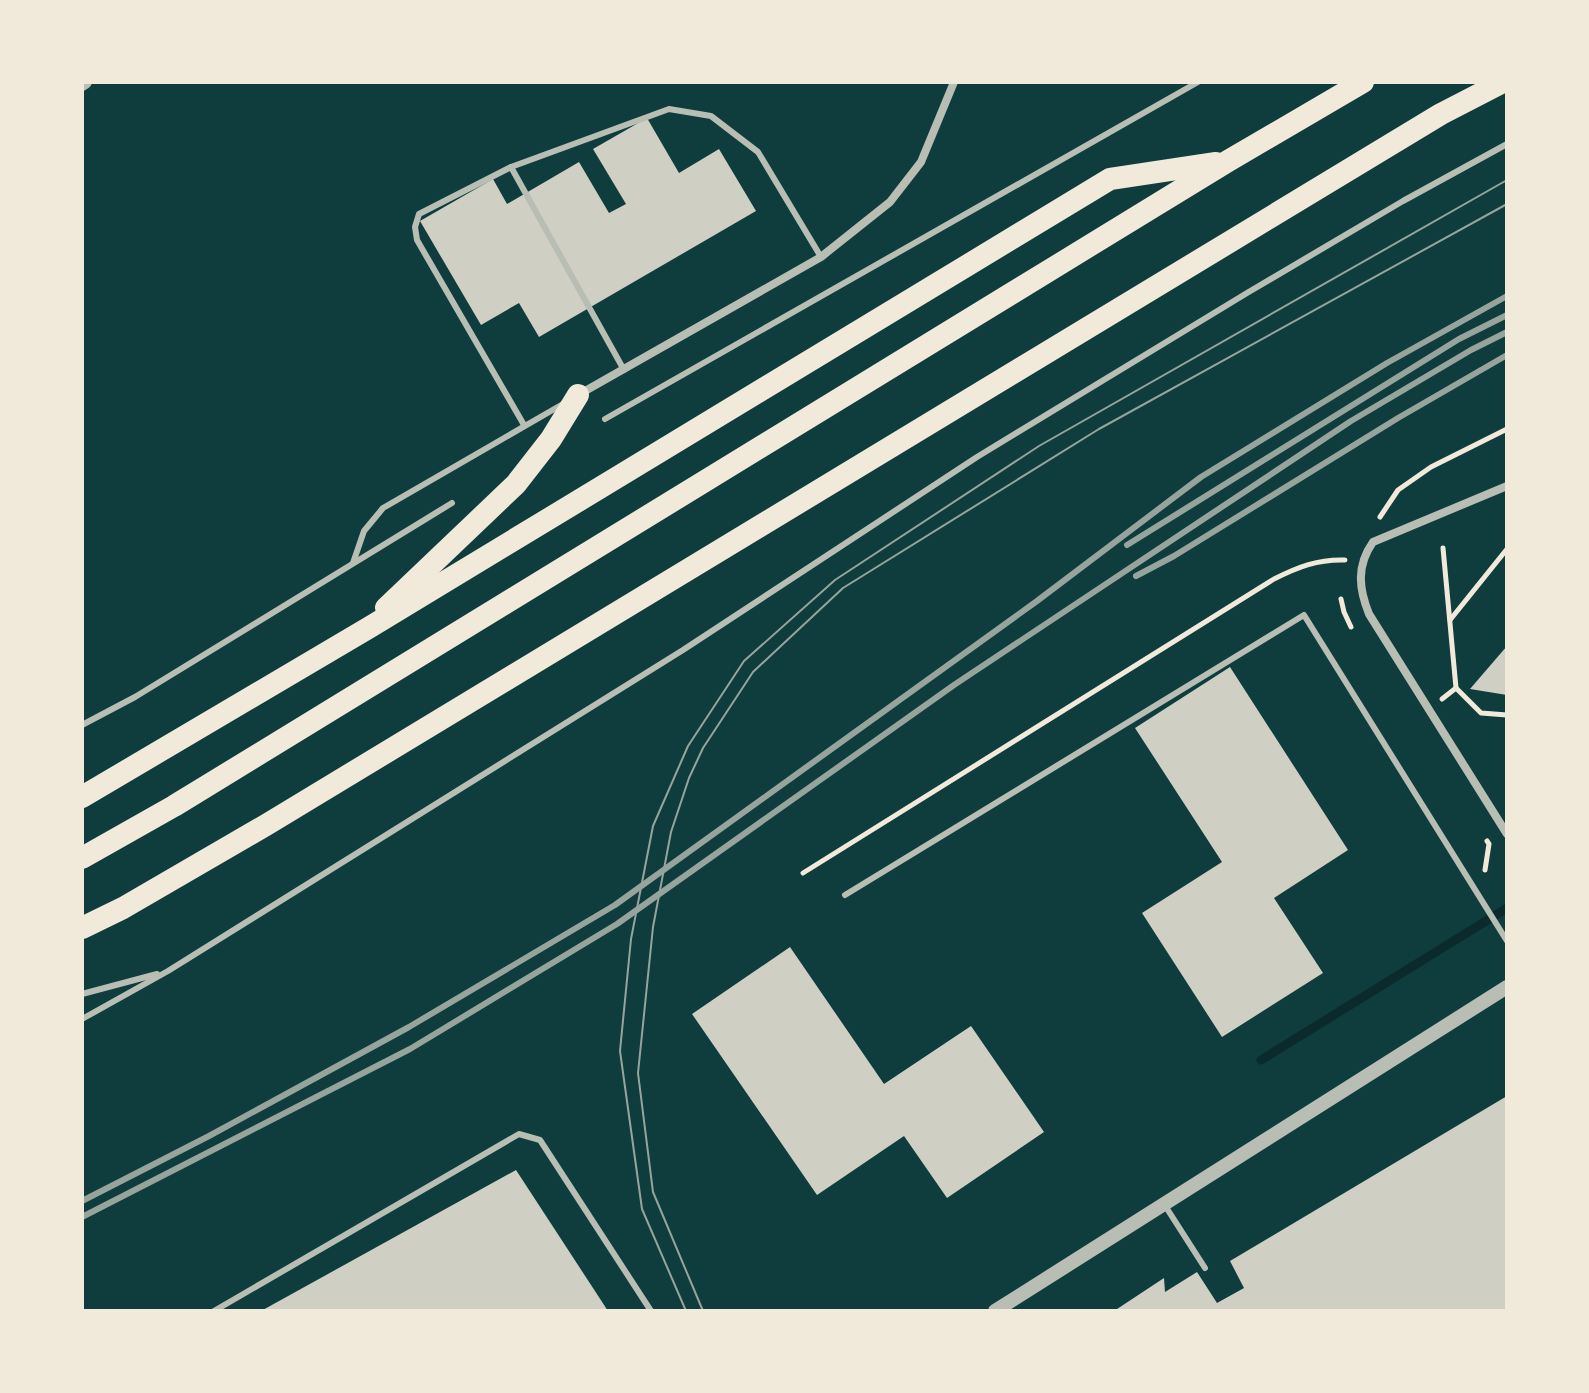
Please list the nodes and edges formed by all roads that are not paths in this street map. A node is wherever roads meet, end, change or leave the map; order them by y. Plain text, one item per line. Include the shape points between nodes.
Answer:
1 (954, 82) edge
2 (1198, 82) edge
3 (1363, 82) edge
4 (1503, 82) edge
5 (1507, 144) edge
6 (1228, 161) junction
7 (511, 167) junction
8 (821, 257) junction
9 (624, 370) junction
10 (578, 395) junction
11 (605, 419) dead end
12 (524, 425) junction
13 (1507, 486) edge
14 (452, 503) dead end
15 (353, 563) junction
16 (370, 627) junction
17 (82, 725) edge
18 (82, 797) edge
19 (1507, 834) edge
20 (82, 858) edge
21 (845, 895) dead end
22 (82, 928) edge
23 (1507, 941) edge
24 (168, 971) junction
25 (1507, 987) edge
26 (82, 994) edge
27 (82, 1019) edge
28 (1164, 1204) junction
29 (1205, 1268) dead end
30 (214, 1311) edge
31 (651, 1311) edge
32 (995, 1311) edge

1 - 8 street via 921,162 890,202
2 - 11 lane
3 - 6 highway
4 - 22 highway via 1427,122 266,825
5 - 24 lane via 977,457 683,650
6 - 16 highway via 1110,179
6 - 20 highway
7 - 8 lane via 669,109 711,116 758,152
7 - 9 lane
7 - 12 lane via 419,214 415,227 417,240
8 - 9 street
9 - 10 street
10 - 12 lane
10 - 16 highway via 516,484
12 - 15 lane via 383,508 364,531
13 - 19 street via 1373,542 1362,563 1369,614
14 - 15 lane
15 - 17 lane
16 - 18 highway
21 - 23 lane via 1304,615
24 - 26 lane
24 - 27 lane
25 - 28 street
28 - 29 lane
28 - 32 street
30 - 31 lane via 519,1134 540,1140

